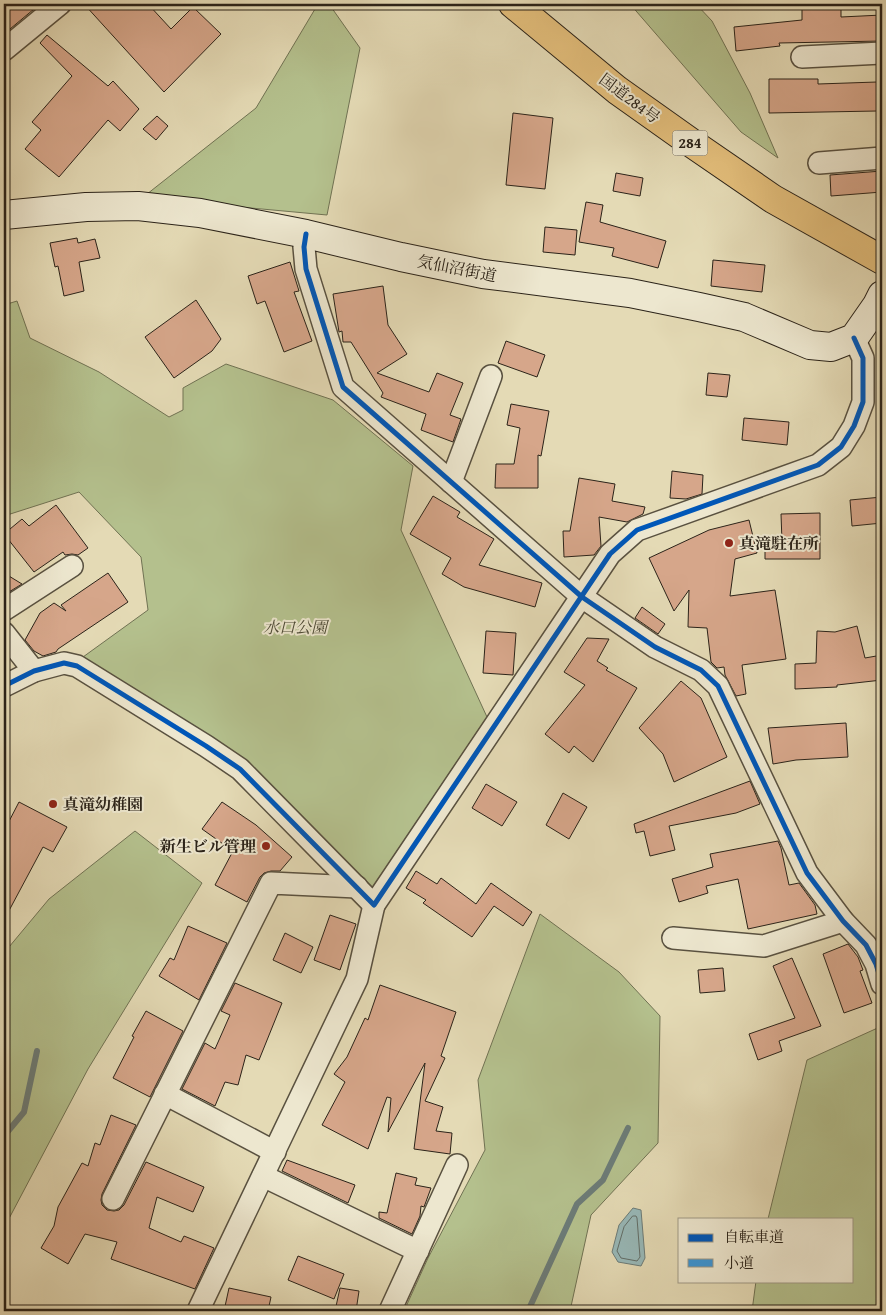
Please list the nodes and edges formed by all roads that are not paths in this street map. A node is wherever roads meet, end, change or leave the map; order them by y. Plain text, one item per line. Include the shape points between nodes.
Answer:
1 (60, 4) edge
2 (513, 4) edge
3 (4, 50) edge
4 (882, 53) edge
5 (802, 57) dead end
6 (882, 158) edge
7 (819, 163) dead end
8 (4, 215) edge
9 (306, 234) junction
10 (882, 260) edge
11 (882, 295) edge
12 (854, 338) junction
13 (491, 376) dead end
14 (451, 482) junction
15 (72, 566) dead end
16 (582, 597) junction
17 (4, 610) edge
18 (4, 633) edge
19 (34, 671) junction
20 (4, 686) edge
21 (357, 887) junction
22 (374, 905) junction
23 (843, 921) junction
24 (673, 938) dead end
25 (874, 942) edge
26 (882, 984) edge
27 (166, 1094) junction
28 (275, 1152) junction
29 (458, 1165) dead end
30 (264, 1176) junction
31 (113, 1199) dead end
32 (418, 1250) junction
33 (198, 1311) edge
34 (390, 1311) edge

1 - 3 street
2 - 10 highway, 国道284号 / 284 via 617,90 701,150 773,199
4 - 5 street
6 - 7 street
8 - 9 street, 気仙沼街道 via 138,206 200,213
9 - 12 street, 気仙沼街道 via 483,274 630,293 735,315 810,345 831,347
9 - 14 street via 306,270 343,387
11 - 12 street
12 - 16 street via 863,358 863,402 841,447 818,465 637,530 610,554
13 - 14 street
14 - 16 street
15 - 17 street
16 - 22 street
16 - 23 street via 654,647 701,670 718,686 807,873
18 - 19 street
19 - 20 street
19 - 21 street via 64,663 77,666 206,746 240,769
21 - 22 street
21 - 27 street via 271,882
22 - 28 street via 357,979
23 - 24 street via 764,946
23 - 25 street
25 - 26 street
27 - 28 street
27 - 31 street
28 - 30 street
29 - 32 street
30 - 32 street
30 - 33 street
32 - 34 street

